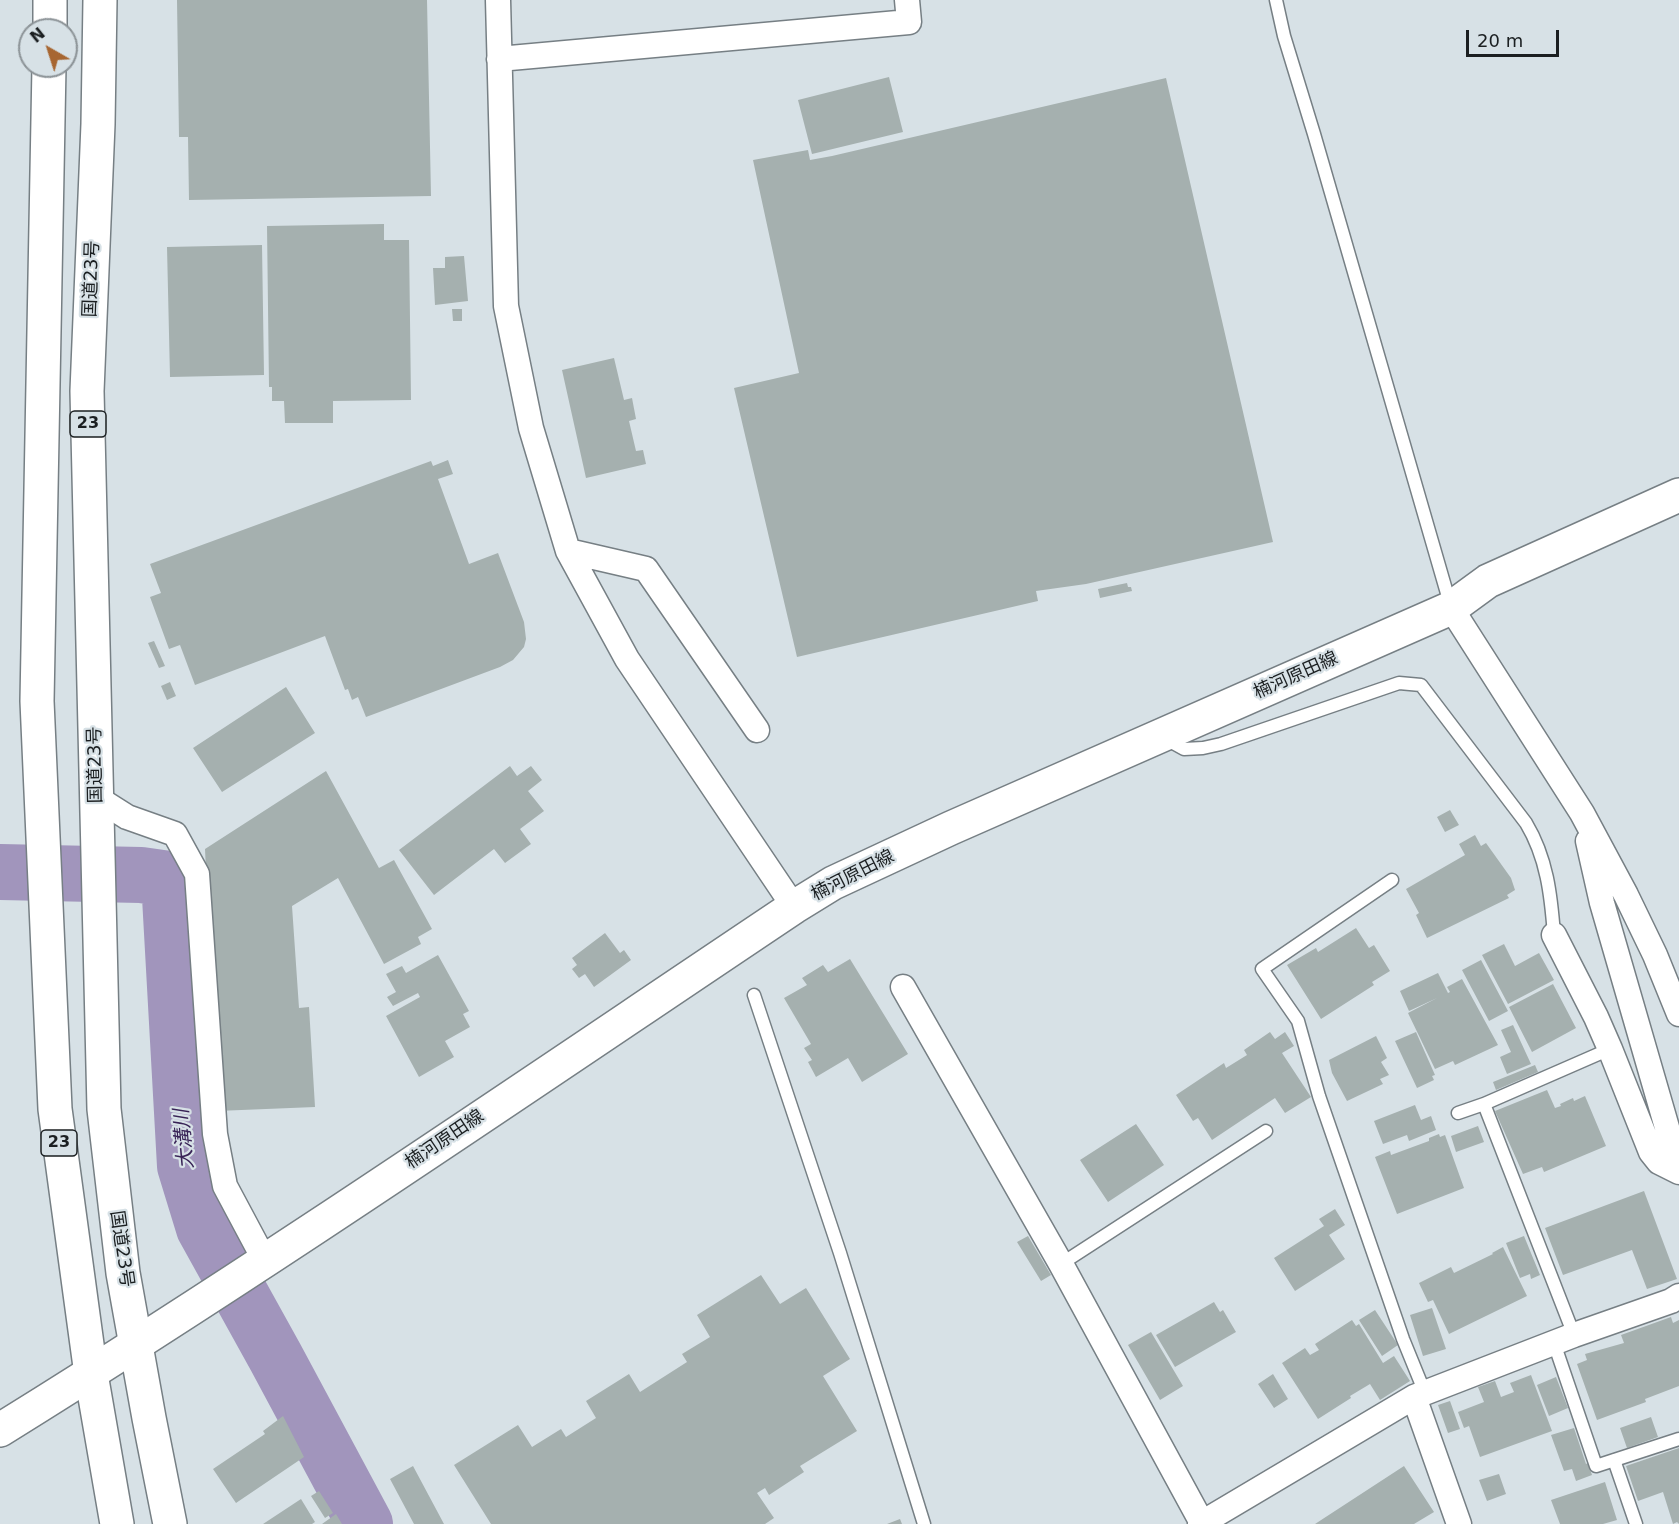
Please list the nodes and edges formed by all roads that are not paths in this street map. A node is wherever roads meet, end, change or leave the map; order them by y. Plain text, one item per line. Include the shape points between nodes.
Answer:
1 (50, 0) edge
2 (100, 0) edge
3 (498, 0) edge
4 (907, 0) edge
5 (1276, 0) edge
6 (50, 18) edge
7 (499, 59) junction
8 (49, 78) edge
9 (1679, 495) edge
10 (568, 550) junction
11 (1451, 608) junction
12 (757, 729) dead end
13 (1160, 736) junction
14 (97, 798) junction
15 (1582, 813) junction
16 (1392, 880) dead end
17 (794, 907) junction
18 (1554, 935) joint
19 (903, 987) dead end
20 (754, 995) dead end
21 (1679, 1014) edge
22 (1610, 1049) junction
23 (1484, 1104) junction
24 (1458, 1113) dead end
25 (1266, 1131) dead end
26 (1679, 1170) edge
27 (261, 1263) junction
28 (1061, 1263) junction
29 (1679, 1296) edge
30 (1564, 1339) junction
31 (136, 1343) junction
32 (91, 1374) junction
33 (1420, 1395) junction
34 (0, 1431) edge
35 (1679, 1439) edge
36 (1614, 1460) junction
37 (1201, 1523) edge
38 (117, 1524) edge
39 (170, 1524) edge
40 (924, 1524) edge
41 (1459, 1524) edge
42 (1636, 1524) edge

1 - 6 main road
2 - 14 main road, 国道23号 / 23 via 87,391
3 - 7 street
4 - 7 street via 909,22
5 - 11 lane
7 - 10 street via 506,306 531,428
8 - 32 main road, 23 via 37,701 55,1109
9 - 11 main road, 楠河原田線 via 1488,581
10 - 12 street via 646,569
10 - 17 street via 627,659
11 - 13 main road, 楠河原田線
11 - 15 street
13 - 17 main road, 楠河原田線 via 833,883
13 - 18 lane via 1184,749 1203,748 1399,683 1421,685 1533,834 1547,872
14 - 27 street via 127,817 175,834 197,874 215,1134 225,1186
14 - 31 main road, 国道23号 / 23 via 104,1109 123,1273
15 - 21 street via 1631,905
15 - 26 street via 1602,903
16 - 33 lane via 1262,969 1298,1021
17 - 27 main road, 楠河原田線
18 - 22 street
19 - 28 street
20 - 40 lane
22 - 23 lane
22 - 26 street via 1651,1152 1659,1162
23 - 24 lane
23 - 30 lane
25 - 28 lane
27 - 31 main road, 楠河原田線
28 - 37 street
29 - 30 street
30 - 33 street
30 - 36 lane via 1596,1466
31 - 32 main road, 楠河原田線
31 - 39 main road, 国道23号 / 23
32 - 34 main road, 楠河原田線
32 - 38 main road, 23
33 - 37 street
33 - 41 street
35 - 36 lane
36 - 42 lane

